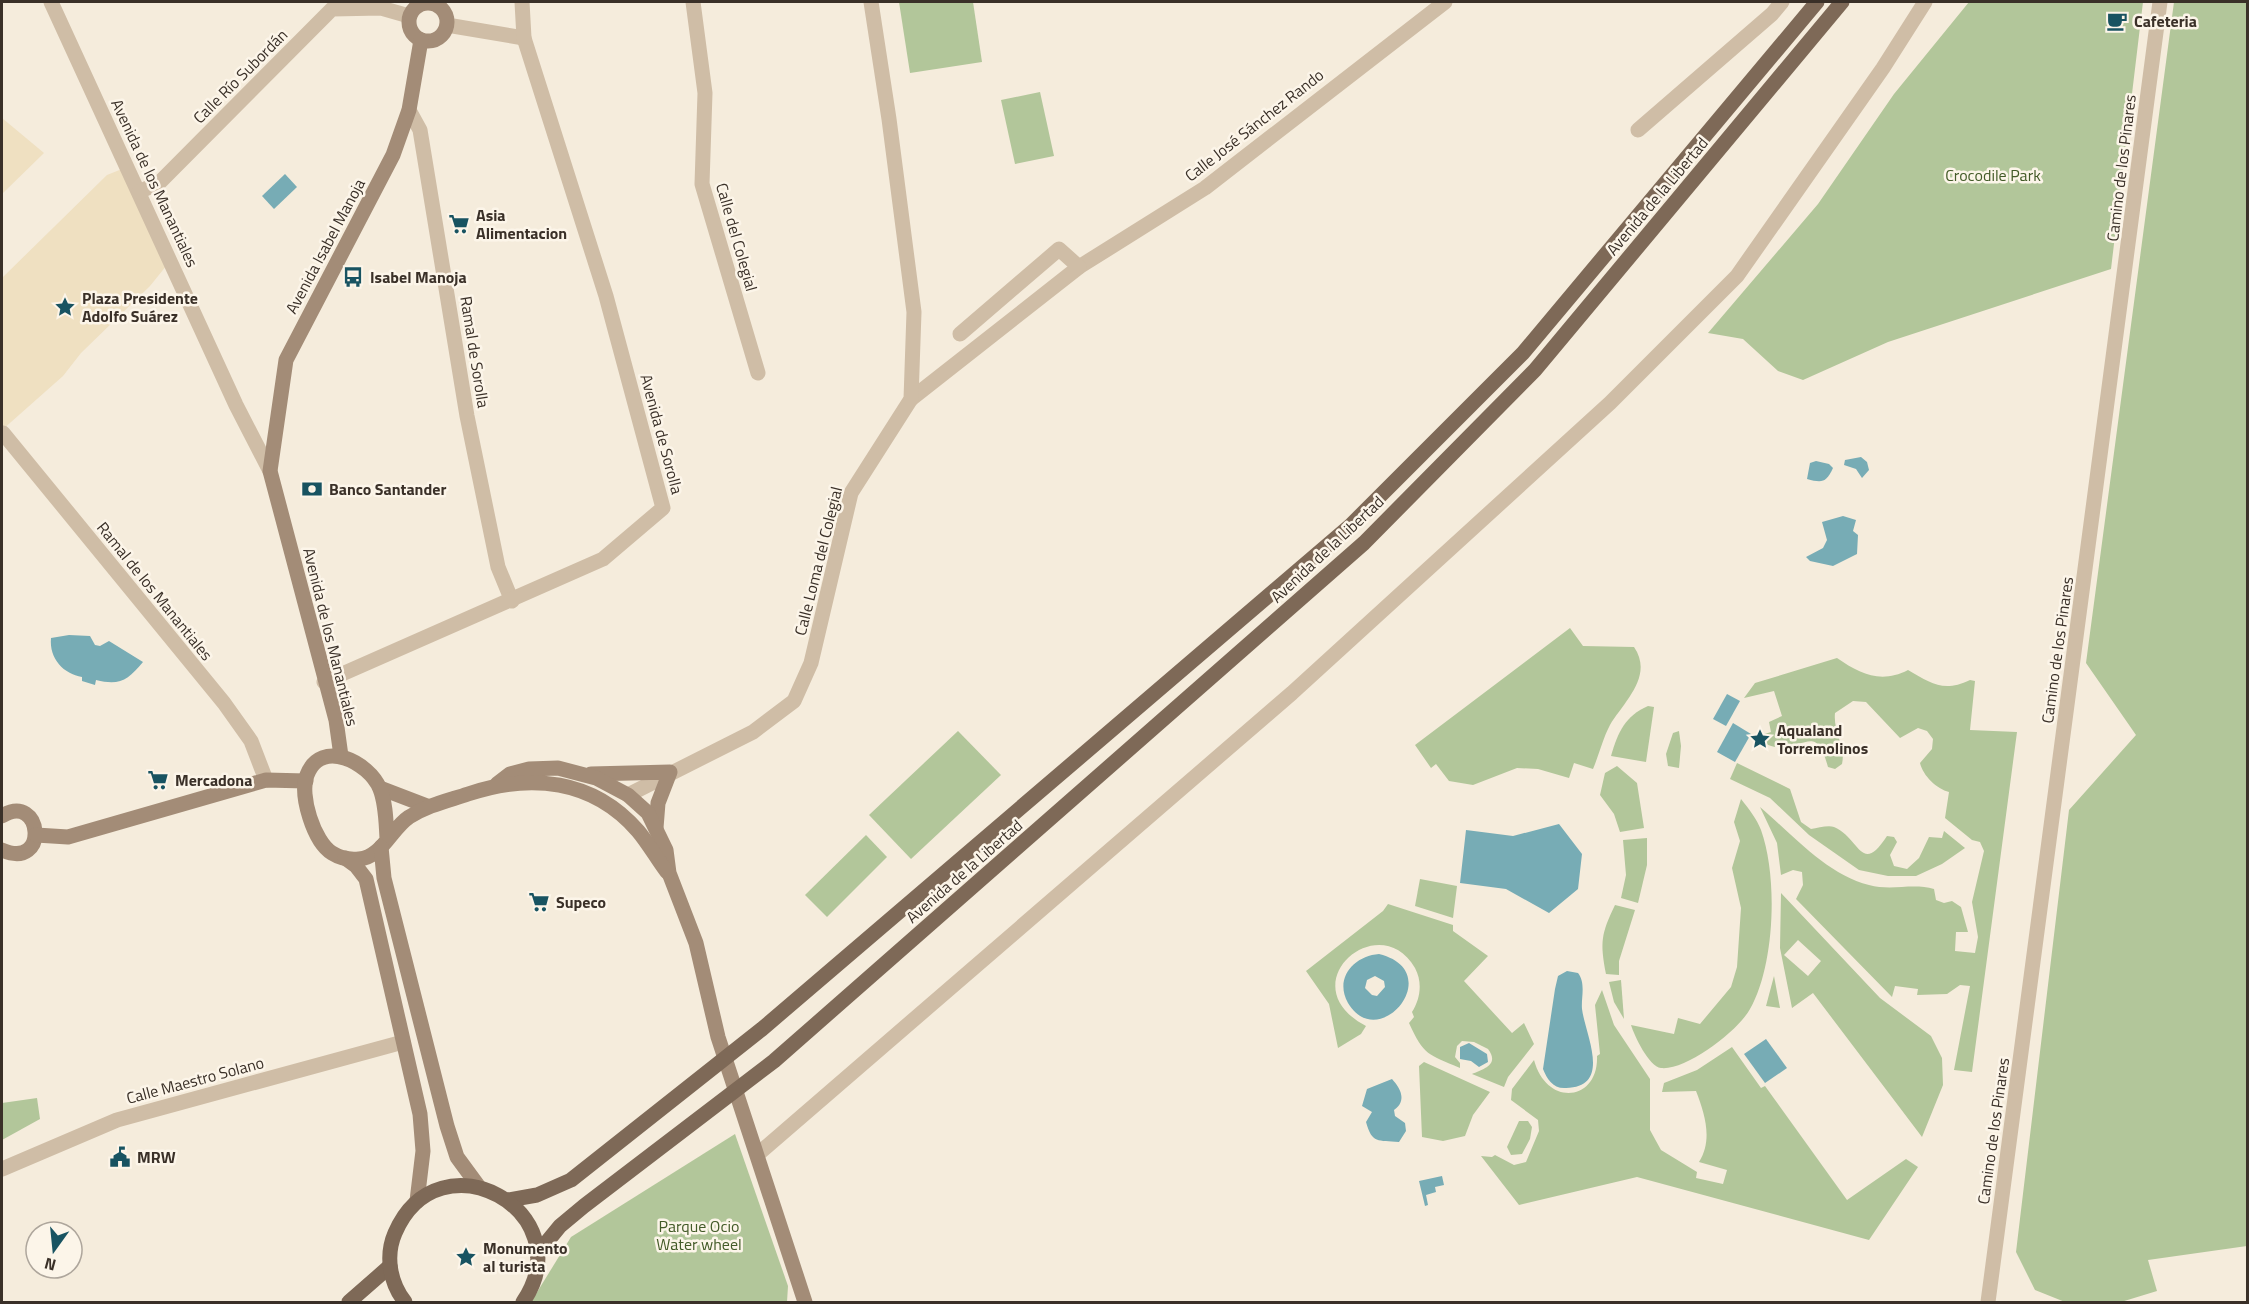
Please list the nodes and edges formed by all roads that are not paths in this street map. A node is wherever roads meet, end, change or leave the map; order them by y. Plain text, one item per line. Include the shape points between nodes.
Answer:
1 (51, 2) edge
2 (428, 2) edge
3 (522, 2) edge
4 (693, 2) edge
5 (871, 2) edge
6 (1445, 2) edge
7 (1782, 2) edge
8 (1817, 2) edge
9 (1842, 2) edge
10 (1925, 2) edge
11 (2160, 2) edge
12 (332, 5) edge
13 (409, 16) junction
14 (447, 25) junction
15 (524, 38) junction
16 (422, 40) junction
17 (409, 110) junction
18 (1638, 130) dead end
19 (139, 192) junction
20 (1079, 267) junction
21 (960, 334) dead end
22 (758, 373) dead end
23 (911, 399) junction
24 (3, 433) dead end
25 (270, 471) junction
26 (512, 601) junction
27 (324, 682) junction
28 (341, 756) junction
29 (670, 772) junction
30 (581, 774) junction
31 (266, 780) junction
32 (306, 781) junction
33 (540, 782) junction
34 (497, 784) junction
35 (380, 788) junction
36 (628, 795) junction
37 (427, 806) junction
38 (3, 813) edge
39 (650, 835) junction
40 (36, 836) junction
41 (384, 843) junction
42 (5, 853) edge
43 (345, 858) junction
44 (403, 1042) junction
45 (758, 1154) junction
46 (2, 1169) edge
47 (479, 1187) junction
48 (508, 1200) junction
49 (417, 1201) junction
50 (537, 1254) junction
51 (390, 1266) junction
52 (800, 1287) junction
53 (349, 1302) edge
54 (405, 1302) edge
55 (523, 1302) edge
56 (795, 1302) edge
57 (805, 1302) edge
58 (1988, 1302) edge

1 - 19 street, Avenida de los Manantiales
2 - 13 main road via 416,6
2 - 14 main road via 443,9
3 - 15 street, Avenida de Sorolla
4 - 22 street, Calle del Colegial via 705,93 702,184
5 - 23 street via 914,312
6 - 20 street, Calle José Sánchez Rando via 1204,188
7 - 18 street
8 - 48 main road, Avenida de la Libertad via 1522,352 1350,526 762,1029 571,1180 537,1195
9 - 50 main road, Avenida de la Libertad via 1535,370 1364,543 774,1061 560,1226
10 - 45 street via 1737,276 1610,403 1292,693
11 - 58 street, Camino de los Pinares
12 - 13 street, Calle Río Subordán via 381,8
12 - 19 street, Calle Río Subordán via 162,180
13 - 16 main road via 411,31
14 - 15 street
14 - 16 main road via 438,39
15 - 26 street, Avenida de Sorolla via 606,296 663,508 603,559
16 - 17 main road, Avenida Isabel Manoja
17 - 25 main road, Avenida Isabel Manoja via 393,155 286,360
17 - 26 street, Ramal de Sorolla via 420,130 467,416 498,567
19 - 25 street, Avenida de los Manantiales
20 - 21 street via 1059,249
20 - 23 street, Calle José Sánchez Rando
23 - 29 street, Calle Loma del Colegial via 851,492 811,663 794,701 753,732
24 - 31 street, Ramal de los Manantiales via 224,703 251,741
25 - 27 main road, Avenida de los Manantiales
26 - 27 street, Avenida de Sorolla
27 - 28 main road, Avenida de los Manantiales via 336,720
28 - 32 main road via 314,763
28 - 35 main road via 362,765
29 - 30 main road
29 - 36 street, Calle Loma del Colegial
29 - 39 main road
30 - 34 main road via 558,768 528,769 510,774
30 - 36 main road
31 - 32 main road
31 - 40 main road via 68,837
32 - 43 main road via 305,801 315,830 332,853
33 - 34 main road
33 - 36 main road via 563,778 612,800
33 - 39 main road via 566,786 593,797
34 - 37 main road
35 - 37 main road
35 - 41 main road
36 - 39 main road via 648,813
37 - 41 main road via 401,823
38 - 40 main road via 15,811 28,816 34,822
39 - 45 main road via 666,850 669,873 696,943 718,1037
40 - 42 main road via 29,849
41 - 43 main road via 371,856
41 - 47 main road via 384,878 447,1125 457,1157
43 - 44 main road via 366,879
44 - 46 street, Calle Maestro Solano via 117,1120
44 - 49 main road via 420,1114 423,1151
45 - 52 main road
47 - 48 main road
47 - 49 main road via 457,1185 436,1190
48 - 50 main road via 533,1233
49 - 51 main road via 394,1234
50 - 55 main road via 535,1279
51 - 53 main road
51 - 54 main road via 394,1284
52 - 56 street
52 - 57 main road

